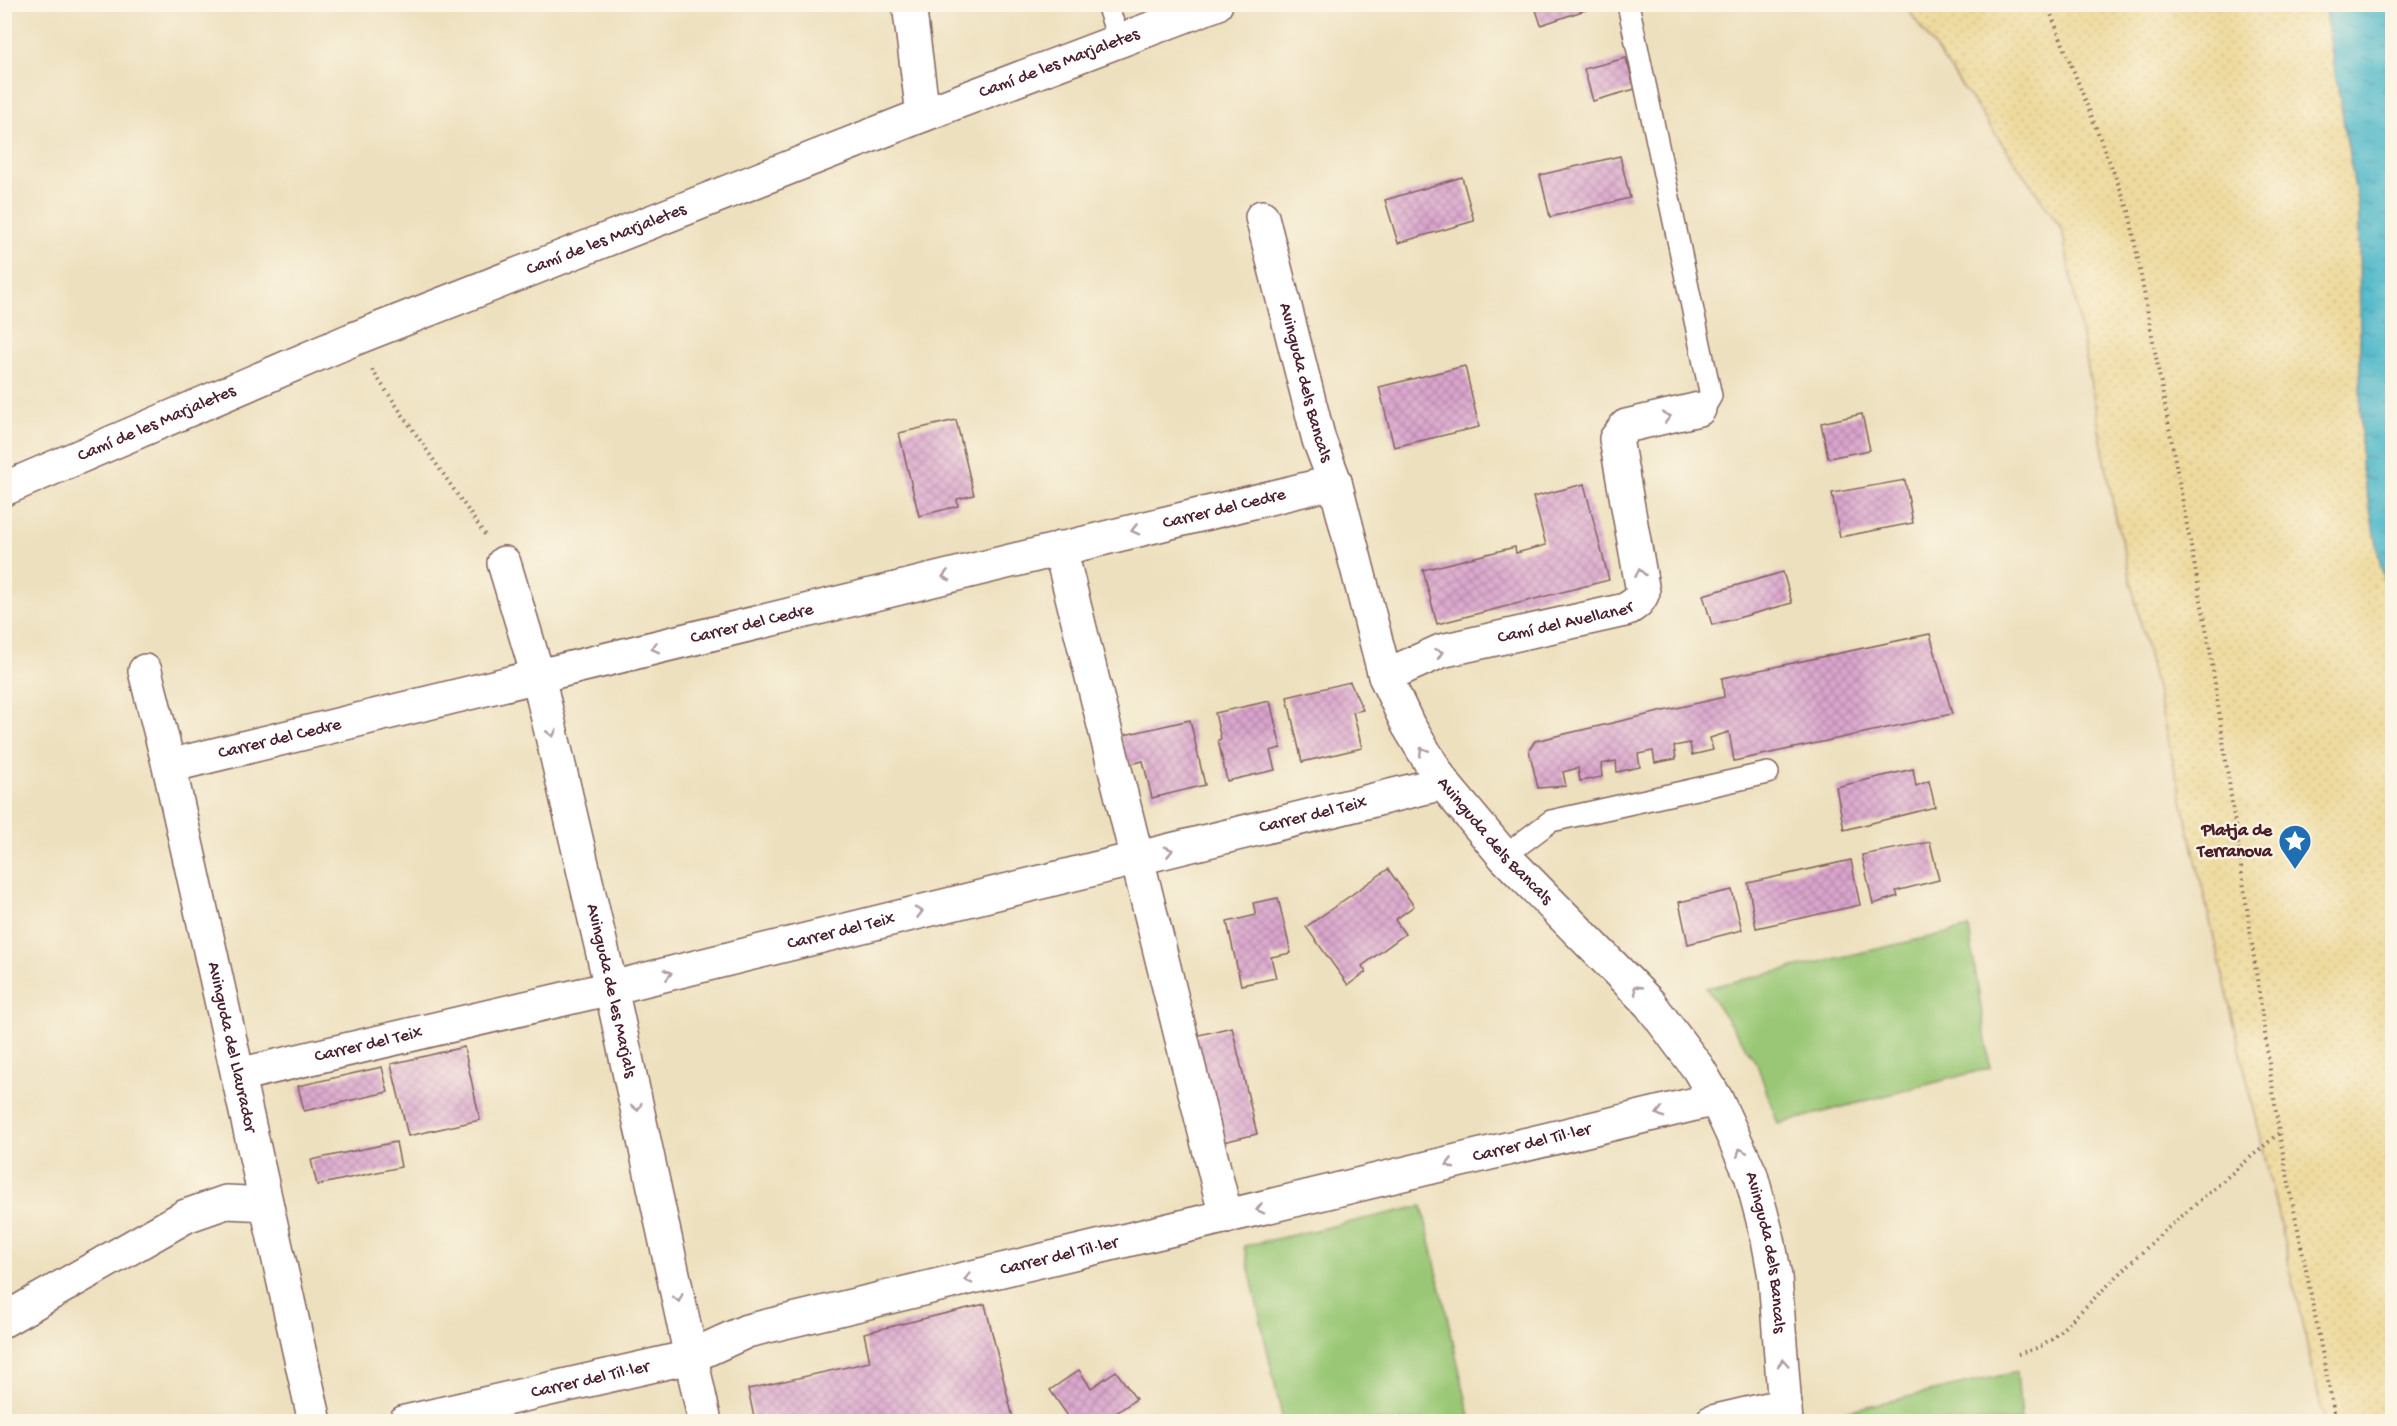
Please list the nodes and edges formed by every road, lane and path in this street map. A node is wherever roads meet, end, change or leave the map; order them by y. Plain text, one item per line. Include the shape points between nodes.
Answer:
1 (909, 4) edge
2 (1107, 4) edge
3 (1216, 4) edge
4 (1628, 4) edge
5 (2047, 4) edge
6 (1119, 41) junction
7 (923, 115) junction
8 (1262, 217) dead end
9 (351, 340) junction
10 (1699, 409) joint
11 (1335, 482) junction
12 (4, 489) edge
13 (1060, 548) junction
14 (504, 563) joint
15 (145, 672) dead end
16 (538, 676) junction
17 (1385, 676) junction
18 (169, 766) junction
19 (1768, 773) dead end
20 (1443, 783) junction
21 (1504, 856) junction
22 (1137, 859) junction
23 (611, 988) junction
24 (238, 1075) junction
25 (1716, 1099) junction
26 (2278, 1133) junction
27 (266, 1204) junction
28 (1226, 1217) junction
29 (4, 1320) edge
30 (2018, 1354) dead end
31 (690, 1357) junction
32 (1786, 1413) edge
33 (315, 1422) edge
34 (405, 1422) edge
35 (705, 1422) edge
36 (1712, 1422) edge
37 (2336, 1422) edge

1 - 7 street
2 - 6 lane
3 - 6 street, Camí de les Marjaletes
4 - 10 lane via 1711,396
5 - 26 path via 2129,211 2210,649
6 - 7 street, Camí de les Marjaletes
7 - 9 street, Camí de les Marjaletes
8 - 11 street, Avinguda dels Bancals via 1319,440
9 - 12 street, Camí de les Marjaletes
9 - 14 path
17 -> 10 street, Camí del Avellaner via 1441,651 1633,606 1643,592 1642,581 1616,439 1626,426
11 -> 13 street, Carrer del Cedre
11 - 17 street, Avinguda dels Bancals
13 -> 16 street, Carrer del Cedre
13 - 22 street
14 - 16 street, Avinguda de les Marjals
15 - 18 street, Avinguda del Llaurador
16 - 18 street, Carrer del Cedre
16 -> 23 street, Avinguda de les Marjals
20 -> 17 street, Avinguda dels Bancals via 1408,725
18 - 24 street, Avinguda del Llaurador
19 - 21 lane via 1551,821
20 - 21 street, Avinguda dels Bancals
22 -> 20 street, Carrer del Teix
25 -> 21 street, Avinguda dels Bancals via 1685,1049 1650,1004
23 -> 22 street, Carrer del Teix
22 - 28 street
23 - 24 street, Carrer del Teix
23 -> 31 street, Avinguda de les Marjals
24 - 27 street, Avinguda del Llaurador
25 -> 28 street, Carrer del Til·ler
32 -> 25 street, Avinguda dels Bancals via 1775,1277 1768,1239 1751,1175
26 - 30 path via 2162,1233 2051,1340
26 - 37 path
27 - 29 street via 226,1202 186,1216
27 - 33 street, Avinguda del Llaurador
28 -> 31 street, Carrer del Til·ler via 747,1331
31 - 34 street, Carrer del Til·ler
31 - 35 street, Avinguda de les Marjals
32 - 36 street

